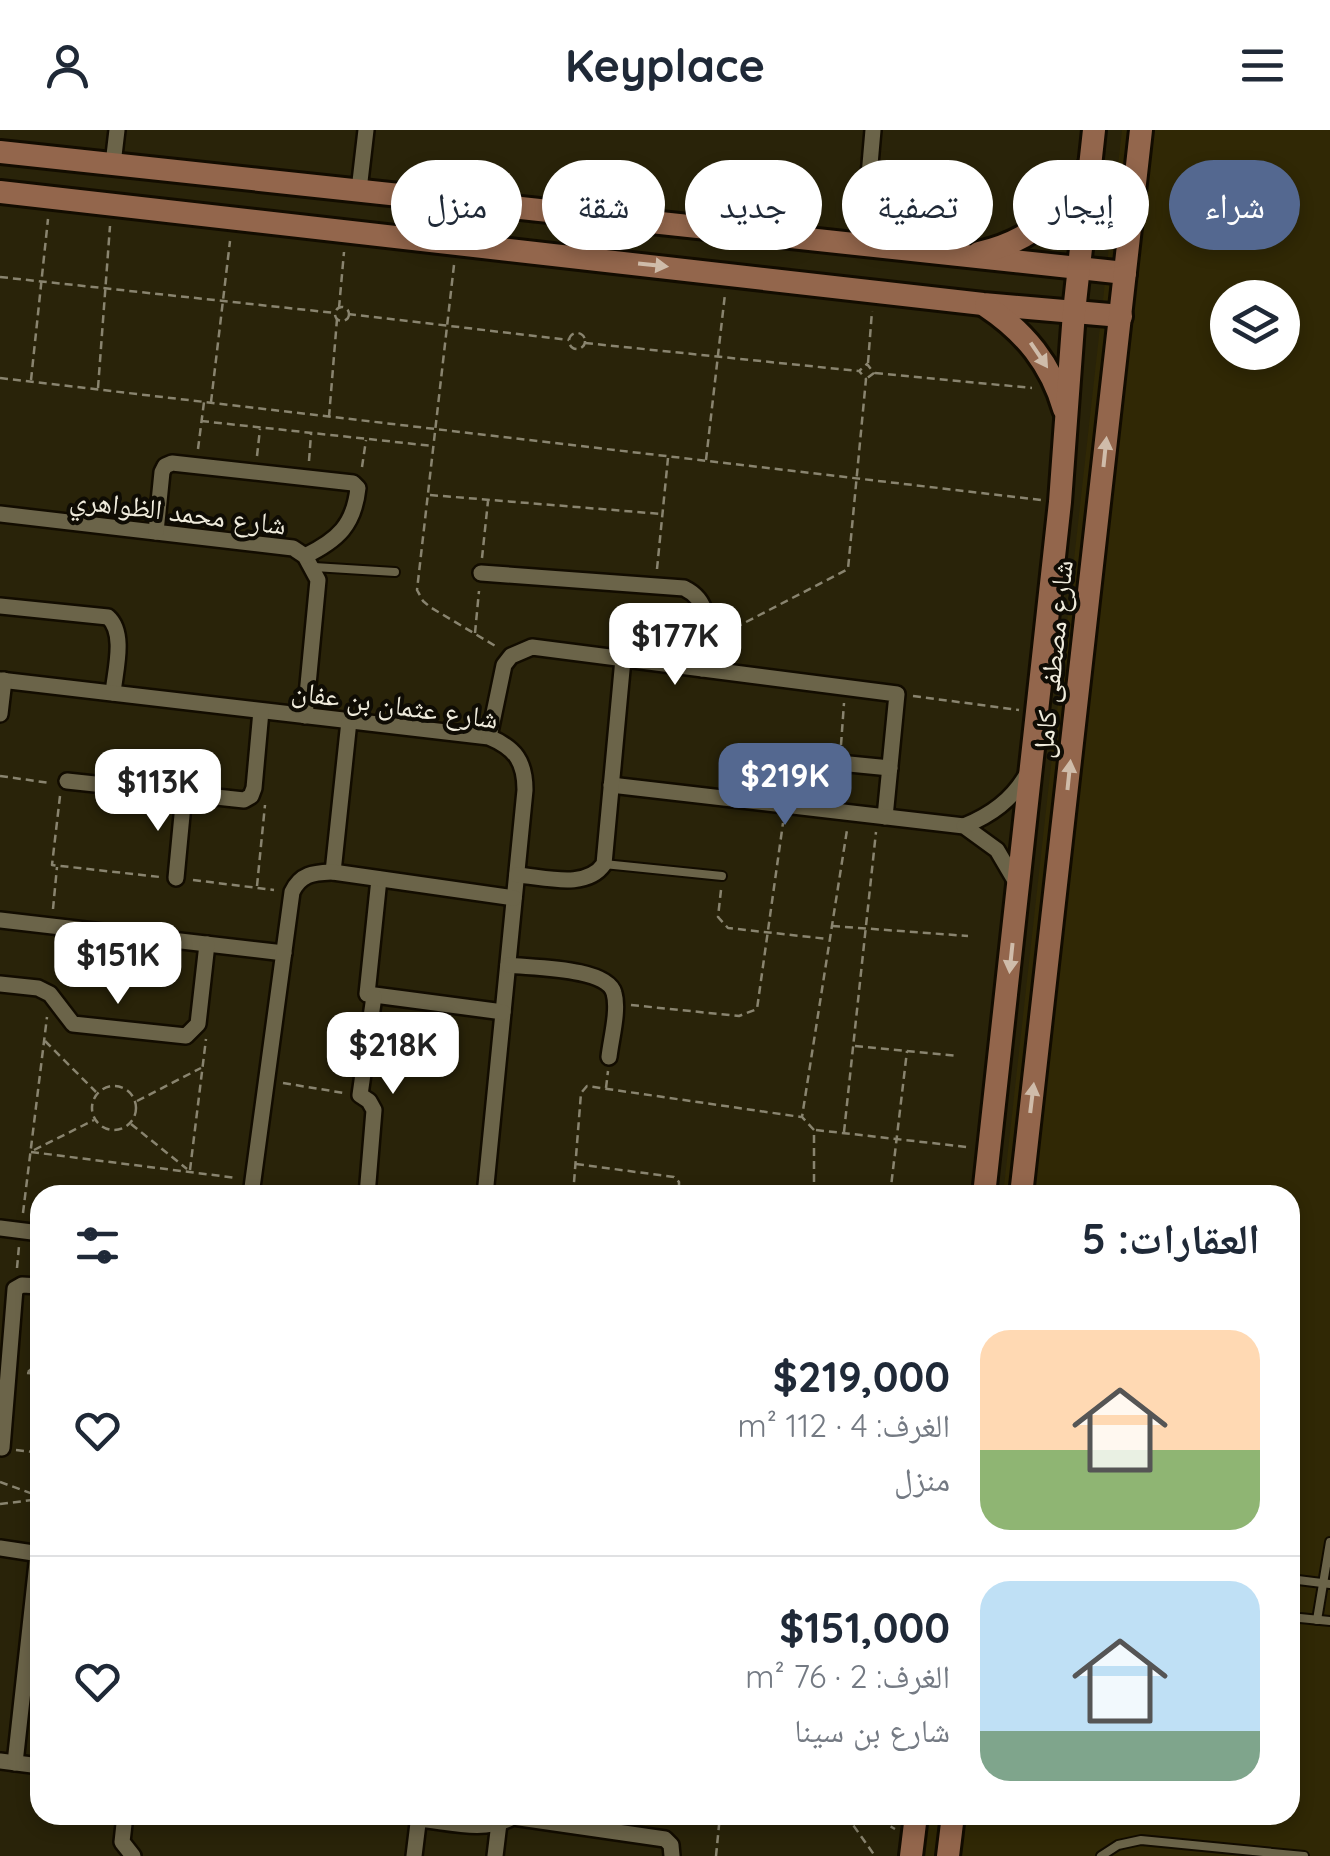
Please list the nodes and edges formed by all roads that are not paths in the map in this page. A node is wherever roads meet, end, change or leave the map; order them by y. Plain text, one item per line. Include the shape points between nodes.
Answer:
1 (117, 130) edge
2 (366, 130) edge
3 (873, 130) edge
4 (1094, 130) edge
5 (1142, 130) edge
6 (0, 152) edge
7 (1091, 155) junction
8 (870, 160) edge
9 (113, 164) junction
10 (359, 190) junction
11 (0, 192) edge
12 (842, 243) edge
13 (909, 250) edge
14 (965, 256) junction
15 (1079, 268) junction
16 (1126, 273) junction
17 (983, 304) junction
18 (1074, 312) junction
19 (1120, 316) junction
20 (1067, 426) junction
21 (0, 514) edge
22 (156, 532) junction
23 (309, 562) junction
24 (396, 572) dead end
25 (481, 573) dead end
26 (0, 606) edge
27 (624, 659) junction
28 (702, 669) junction
29 (2, 680) edge
30 (112, 693) junction
31 (262, 710) junction
32 (0, 714) edge
33 (305, 716) junction
34 (349, 721) junction
35 (489, 737) junction
36 (839, 763) dead end
37 (1032, 766) junction
38 (890, 768) junction
39 (67, 780) dead end
40 (611, 785) junction
41 (184, 794) junction
42 (882, 816) junction
43 (964, 826) junction
44 (604, 864) junction
45 (333, 872) junction
46 (517, 875) junction
47 (722, 876) road end
48 (176, 878) road end
49 (379, 879) junction
50 (1018, 888) junction
51 (514, 898) junction
52 (0, 920) edge
53 (208, 944) junction
54 (284, 953) junction
55 (508, 965) junction
56 (0, 984) edge
57 (374, 996) junction
58 (503, 1012) junction
59 (609, 1058) dead end
60 (252, 1185) edge
61 (368, 1185) edge
62 (486, 1185) edge
63 (985, 1185) edge
64 (1022, 1185) edge
65 (0, 1228) edge
66 (30, 1232) edge
67 (30, 1285) edge
68 (2, 1448) edge
69 (1330, 1542) edge
70 (0, 1548) edge
71 (30, 1553) edge
72 (1300, 1580) edge
73 (1326, 1583) edge
74 (30, 1612) edge
75 (1300, 1618) edge
76 (1317, 1620) junction
77 (1330, 1621) edge
78 (7, 1762) edge
79 (123, 1825) edge
80 (417, 1825) edge
81 (499, 1825) edge
82 (572, 1825) edge
83 (915, 1825) edge
84 (952, 1825) edge
85 (133, 1856) edge
86 (414, 1856) edge
87 (495, 1856) edge
88 (672, 1856) edge
89 (911, 1856) edge
90 (948, 1856) edge
91 (1100, 1856) edge
92 (1304, 1856) edge

1 - 9 street
2 - 10 street
3 - 8 street
4 - 7 street, شارع مصطفى كامل
5 - 16 street, شارع مصطفى كامل
6 - 9 street
7 - 14 street via 1073,194 1044,225 1006,246
7 - 15 street, شارع مصطفى كامل
9 - 10 street
10 - 12 street
11 -> 17 street
13 - 14 street
14 - 15 street
15 - 16 street
15 - 18 street, شارع مصطفى كامل
16 - 19 street, شارع مصطفى كامل
17 - 18 street
17 -> 20 street via 1046,364
18 - 19 street
18 - 20 street, شارع مصطفى كامل
64 -> 19 street, شارع مصطفى كامل
20 - 37 street, شارع مصطفى كامل
21 - 22 street, شارع محمد الظواهري
22 - 23 street, شارع محمد الظواهري via 293,548
22 - 23 street via 165,466 172,463 358,488 349,526
23 - 24 lane
23 - 33 street, شارع محمد الظواهري via 318,594
25 - 28 street via 698,594 706,605
26 - 30 street via 113,621 118,637
27 - 28 street
27 - 35 street via 532,647 511,656
27 - 40 street
28 - 38 street via 897,694
29 - 30 street, شارع عثمان بن عفان
29 - 32 street
30 - 31 street, شارع عثمان بن عفان
31 - 33 street, شارع عثمان بن عفان
31 - 41 street via 251,796
33 - 34 street, شارع عثمان بن عفان
34 - 35 street, شارع عثمان بن عفان
34 - 45 street
35 - 46 street, شارع عثمان بن عفان via 518,756 525,772
36 - 38 street
37 - 43 street via 1011,797
37 - 50 street, شارع مصطفى كامل
38 - 42 street
39 - 41 street
40 - 42 street
40 - 44 street
41 - 48 street
42 - 43 street
43 - 50 street via 997,850
44 - 46 street via 586,880
44 - 47 lane
45 - 49 street
45 - 54 street via 298,880
46 - 51 street, شارع عثمان بن عفان
49 - 51 street
49 - 57 street via 365,987
50 -> 63 street, شارع مصطفى كامل
51 - 55 street, شارع عثمان بن عفان
52 - 53 street
53 - 54 street
53 - 56 street via 198,1024 177,1036 73,1024 50,994
54 - 60 street
55 - 58 street, شارع عثمان بن عفان
55 - 59 street via 596,975 610,985 615,994
57 - 58 street
57 - 61 street via 360,1095 374,1110
58 - 62 street, شارع عثمان بن عفان
65 - 66 street
67 - 68 street via 15,1289
69 - 73 lane
70 - 71 street
72 - 73 lane
73 - 76 lane
74 - 78 street
75 - 76 lane
76 - 77 lane
79 - 85 street via 122,1842
80 - 86 street
81 - 87 street
82 - 88 street via 665,1839
83 - 89 street
84 - 90 street
91 - 92 lane via 1141,1840

